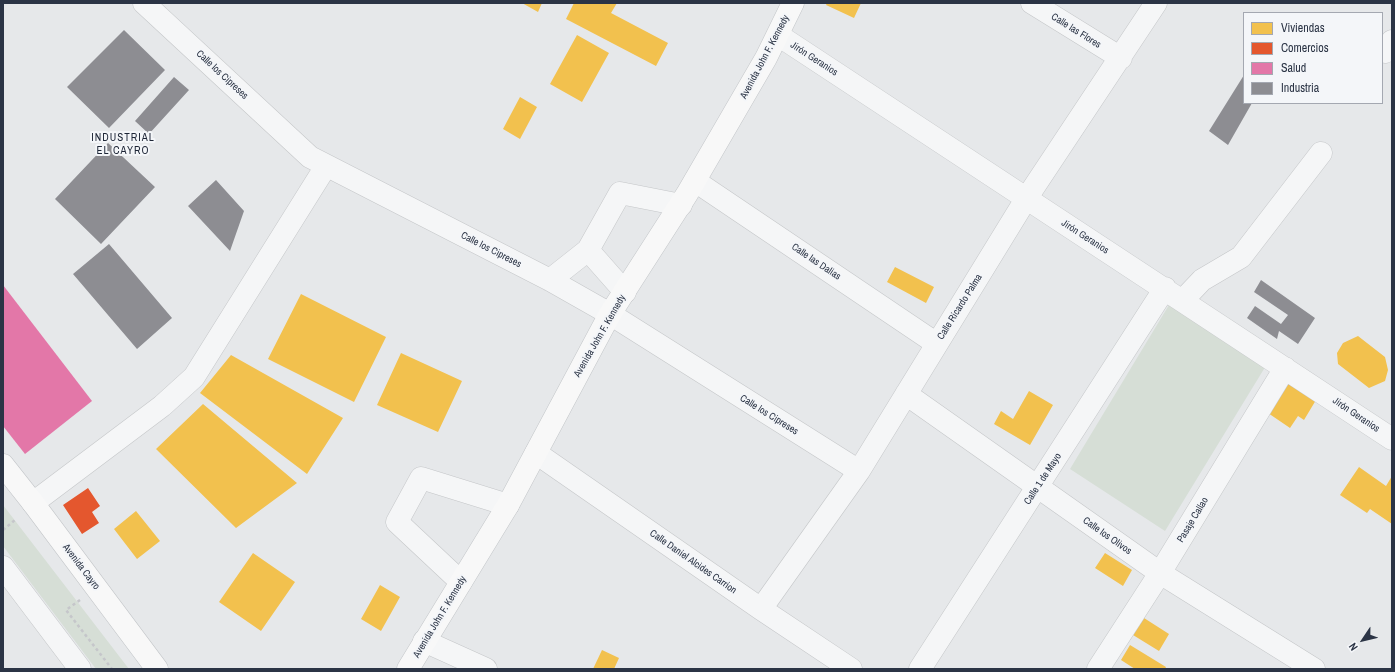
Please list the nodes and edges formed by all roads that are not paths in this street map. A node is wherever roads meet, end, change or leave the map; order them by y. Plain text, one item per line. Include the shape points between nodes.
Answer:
1 (144, 3) edge
2 (793, 3) edge
3 (1032, 3) edge
4 (1156, 3) edge
5 (778, 36) junction
6 (1120, 58) junction
7 (1321, 153) dead end
8 (326, 166) junction
9 (694, 181) junction
10 (1026, 199) junction
11 (681, 205) junction
12 (588, 250) junction
13 (550, 280) junction
14 (1165, 288) junction
15 (625, 292) junction
16 (1183, 300) junction
17 (610, 314) junction
18 (937, 344) junction
19 (1284, 368) junction
20 (906, 394) junction
21 (1392, 439) edge
22 (536, 453) junction
23 (3, 465) edge
24 (859, 471) junction
25 (1037, 487) junction
26 (33, 503) junction
27 (508, 505) junction
28 (3, 567) edge
29 (1160, 573) junction
30 (461, 582) junction
31 (761, 609) junction
32 (424, 641) junction
33 (80, 669) edge
34 (157, 669) edge
35 (408, 669) edge
36 (486, 669) edge
37 (851, 669) edge
38 (920, 669) edge
39 (1098, 669) edge
40 (1314, 669) edge

1 - 8 street, Calle los Cipreses via 310,157
2 - 5 main road, Avenida John F. Kennedy
3 - 6 street, Calle las Flores
4 - 6 street, Calle Ricardo Palma
5 - 9 main road, Avenida John F. Kennedy
5 - 10 street, Jirón Geranios
6 - 10 street, Calle Ricardo Palma
7 - 16 street via 1241,258 1202,280
8 - 13 street, Calle los Cipreses
8 - 26 street via 194,377 162,406
9 - 11 main road, Avenida John F. Kennedy
9 - 18 street, Calle las Dalias
10 - 14 street, Jirón Geranios
10 - 18 street, Calle Ricardo Palma
11 - 12 street via 620,193
11 - 15 main road, Avenida John F. Kennedy
12 - 13 street
12 - 15 street
13 - 17 street, Calle los Cipreses
14 - 16 street, Jirón Geranios
14 - 25 street, Calle 1 de Mayo
15 - 17 main road, Avenida John F. Kennedy
16 - 19 street, Jirón Geranios
17 - 22 main road, Avenida John F. Kennedy
17 - 24 street, Calle los Cipreses
18 - 20 street, Calle Ricardo Palma
19 - 21 street, Jirón Geranios
19 - 29 street, Pasaje Callao
20 - 24 street, Calle Ricardo Palma
20 - 25 street, Calle los Olivos
22 - 27 main road, Avenida John F. Kennedy
22 - 31 street, Calle Daniel Alcides Carrion
23 - 26 main road, Avenida Cayro
24 - 31 street, Calle Ricardo Palma
25 - 29 street, Calle los Olivos
25 - 38 street, Calle 1 de Mayo
26 - 34 main road, Avenida Cayro
27 - 30 main road, Avenida John F. Kennedy
27 - 30 street via 421,478 397,522
28 - 33 street
29 - 39 street, Pasaje Callao
29 - 40 street, Calle los Olivos
30 - 32 main road, Avenida John F. Kennedy
31 - 37 street, Calle Daniel Alcides Carrion
32 - 35 main road, Avenida John F. Kennedy
32 - 36 street

